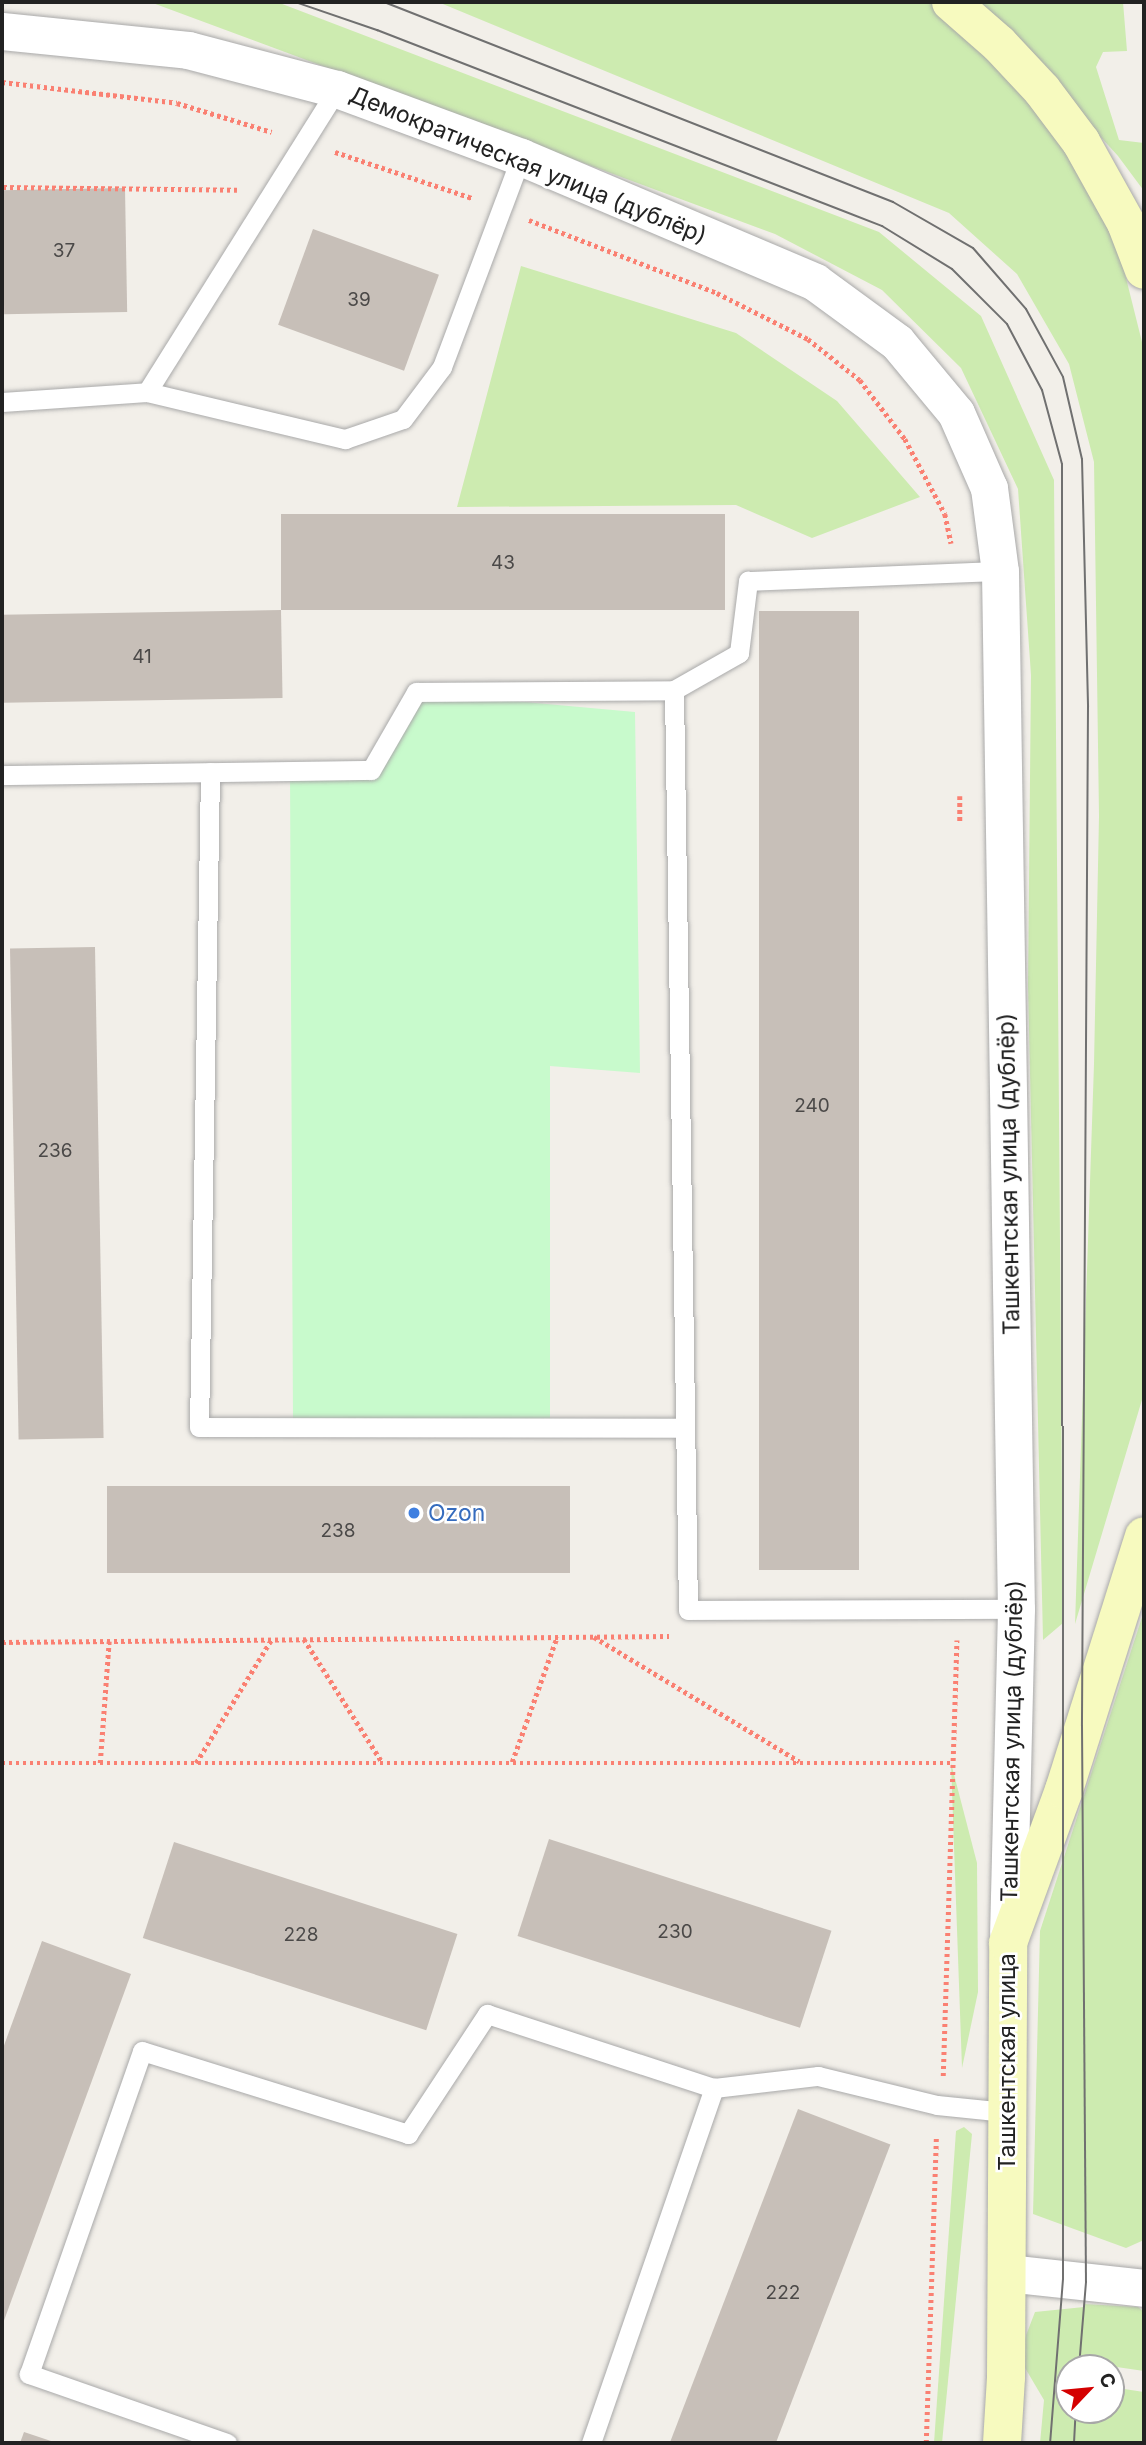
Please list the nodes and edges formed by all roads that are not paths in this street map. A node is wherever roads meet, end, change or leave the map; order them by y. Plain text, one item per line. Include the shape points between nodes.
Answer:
1 (951, 2) edge
2 (2, 31) edge
3 (337, 89) junction
4 (521, 157) junction
5 (1144, 270) edge
6 (146, 392) junction
7 (2, 402) edge
8 (956, 412) joint
9 (1000, 571) junction
10 (674, 690) junction
11 (209, 772) junction
12 (2, 775) edge
13 (685, 1428) junction
14 (1144, 1536) edge
15 (1016, 1609) junction
16 (1008, 1943) junction
17 (714, 2088) junction
18 (1006, 2112) junction
19 (1007, 2273) junction
20 (1144, 2288) edge
21 (227, 2443) edge
22 (591, 2443) edge
23 (1002, 2443) edge

1 - 5 main road via 1034,81 1081,142 1126,223
2 - 3 street, Демократическая улица (дублёр) via 188,50
3 - 4 street, Демократическая улица (дублёр)
3 - 6 lane
4 - 6 lane via 442,366 403,419 345,439
4 - 8 street, Демократическая улица (дублёр) via 815,282 897,342
6 - 7 lane
8 - 9 street, Ташкентская улица (дублёр) via 989,488
9 - 10 lane via 748,581 739,653
9 - 15 street, Ташкентская улица (дублёр)
10 - 11 lane via 416,692 371,770
10 - 13 lane
11 - 12 lane
11 - 13 lane via 199,1427
13 - 15 lane via 688,1610
14 - 16 main road, Ташкентская улица via 1065,1790
15 - 16 street, Ташкентская улица (дублёр)
16 - 18 main road, Ташкентская улица
17 - 18 lane via 818,2076 937,2105
17 - 21 lane via 487,2014 408,2134 142,2051 29,2374
17 - 22 lane
18 - 19 main road, Ташкентская улица
19 - 20 street
19 - 23 main road, Ташкентская улица

